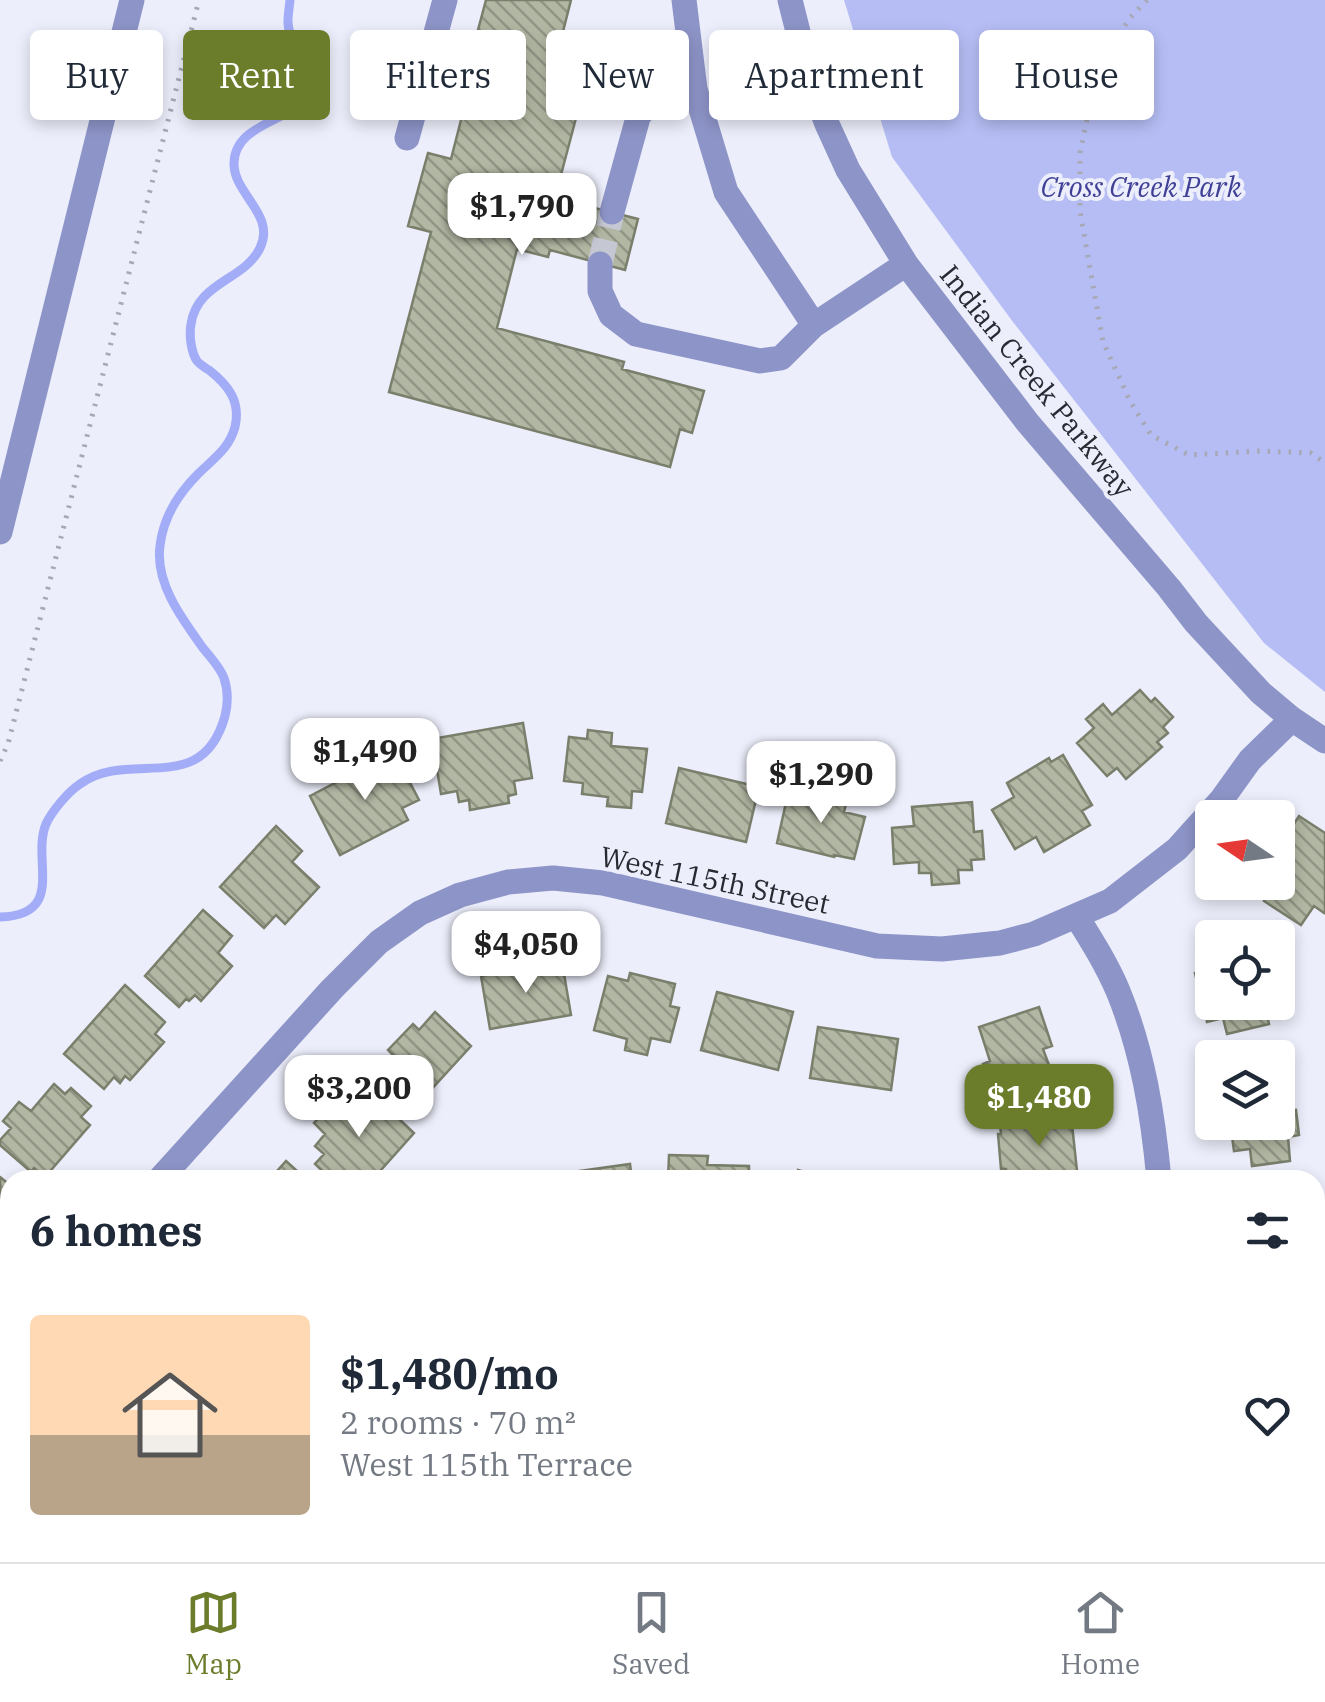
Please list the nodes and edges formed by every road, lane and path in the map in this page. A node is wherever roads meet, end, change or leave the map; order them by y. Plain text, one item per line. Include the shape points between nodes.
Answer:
1 (132, 0) edge
2 (199, 0) edge
3 (445, 0) edge
4 (684, 0) edge
5 (790, 0) edge
6 (1147, 0) edge
7 (696, 89) junction
8 (408, 138) dead end
9 (612, 212) tunnel mouth
10 (600, 264) tunnel mouth
11 (906, 264) junction
12 (814, 325) junction
13 (1325, 462) edge
14 (0, 532) edge
15 (1292, 719) junction
16 (1325, 741) edge
17 (0, 761) edge
18 (1077, 917) junction
19 (168, 1170) edge
20 (1158, 1170) edge

1 - 14 street
2 - 17 path
3 - 8 street
4 - 7 street
5 - 11 street, Indian Creek Parkway via 827,124
6 - 13 path via 1128,20 1095,81 1080,153 1080,211 1103,342 1151,435 1190,455 1294,452
7 - 9 street via 656,100 639,114
7 - 12 street via 726,192
10 - 12 street via 600,290 611,316 636,334 760,362 781,358
11 - 12 street
11 - 15 street, Indian Creek Parkway via 1196,624
15 - 16 street, Indian Creek Parkway
15 - 18 street, West 115th Street via 1177,849 1110,902
18 - 19 street, West 115th Street via 1034,934 942,950 876,946 603,883 553,878 460,895 378,942
18 - 20 street via 1106,965 1134,1034

